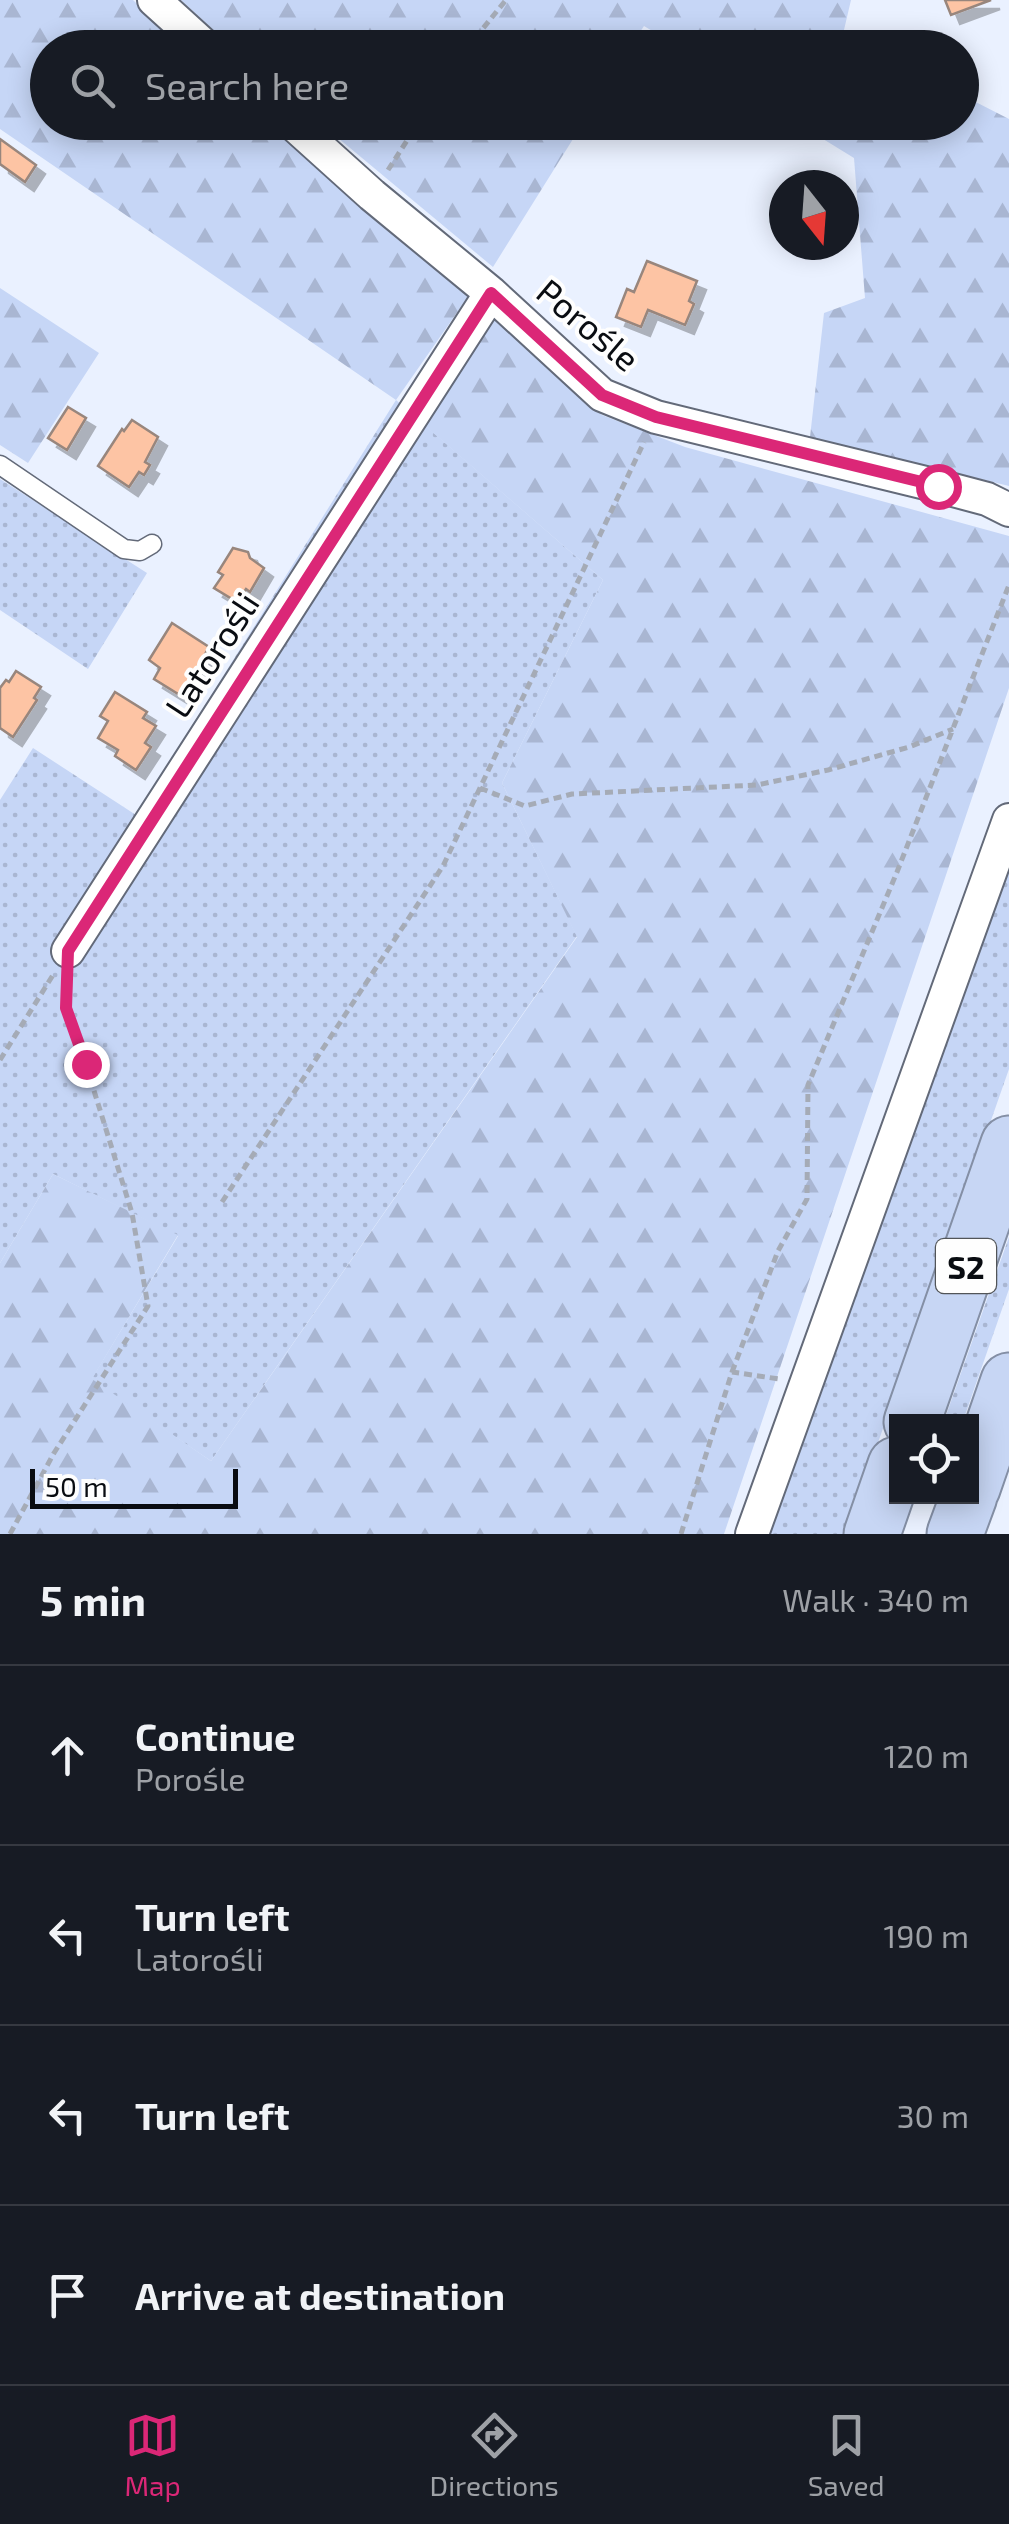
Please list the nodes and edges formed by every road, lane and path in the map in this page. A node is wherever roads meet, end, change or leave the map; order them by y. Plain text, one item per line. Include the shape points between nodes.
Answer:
1 (154, 0) edge
2 (506, 0) edge
3 (187, 30) edge
4 (482, 30) edge
5 (311, 140) edge
6 (408, 140) edge
7 (372, 196) junction
8 (491, 293) junction
9 (656, 417) junction
10 (0, 465) edge
11 (1009, 510) edge
12 (152, 544) dead end
13 (1009, 585) edge
14 (953, 728) junction
15 (480, 788) junction
16 (1009, 820) edge
17 (68, 951) junction
18 (0, 1060) edge
19 (1009, 1144) edge
20 (222, 1202) dead end
21 (732, 1372) junction
22 (1009, 1381) edge
23 (806, 1384) junction
24 (915, 1414) edge
25 (979, 1468) edge
26 (889, 1485) edge
27 (965, 1504) edge
28 (10, 1534) edge
29 (681, 1534) edge
30 (752, 1534) edge
31 (872, 1534) edge
32 (956, 1534) edge

1 - 3 street
2 - 4 path
5 - 7 street, Porośle
6 - 7 path
7 - 8 street, Porośle
8 - 9 street, Porośle via 602,395
8 - 17 street, Latorośli
9 - 11 street, Porośle via 938,486
9 - 15 path
10 - 12 lane via 124,549
13 - 14 path
14 - 15 path via 909,747 757,784 572,794 524,806
14 - 21 path via 808,1085 807,1198 778,1251
15 - 20 path via 443,866
16 - 23 street
17 - 18 path
17 - 28 path via 66,1008 132,1213 148,1306
19 - 24 highway, S2
21 - 23 path
21 - 29 path
22 - 25 highway
23 - 30 street
26 - 31 highway
27 - 32 highway

